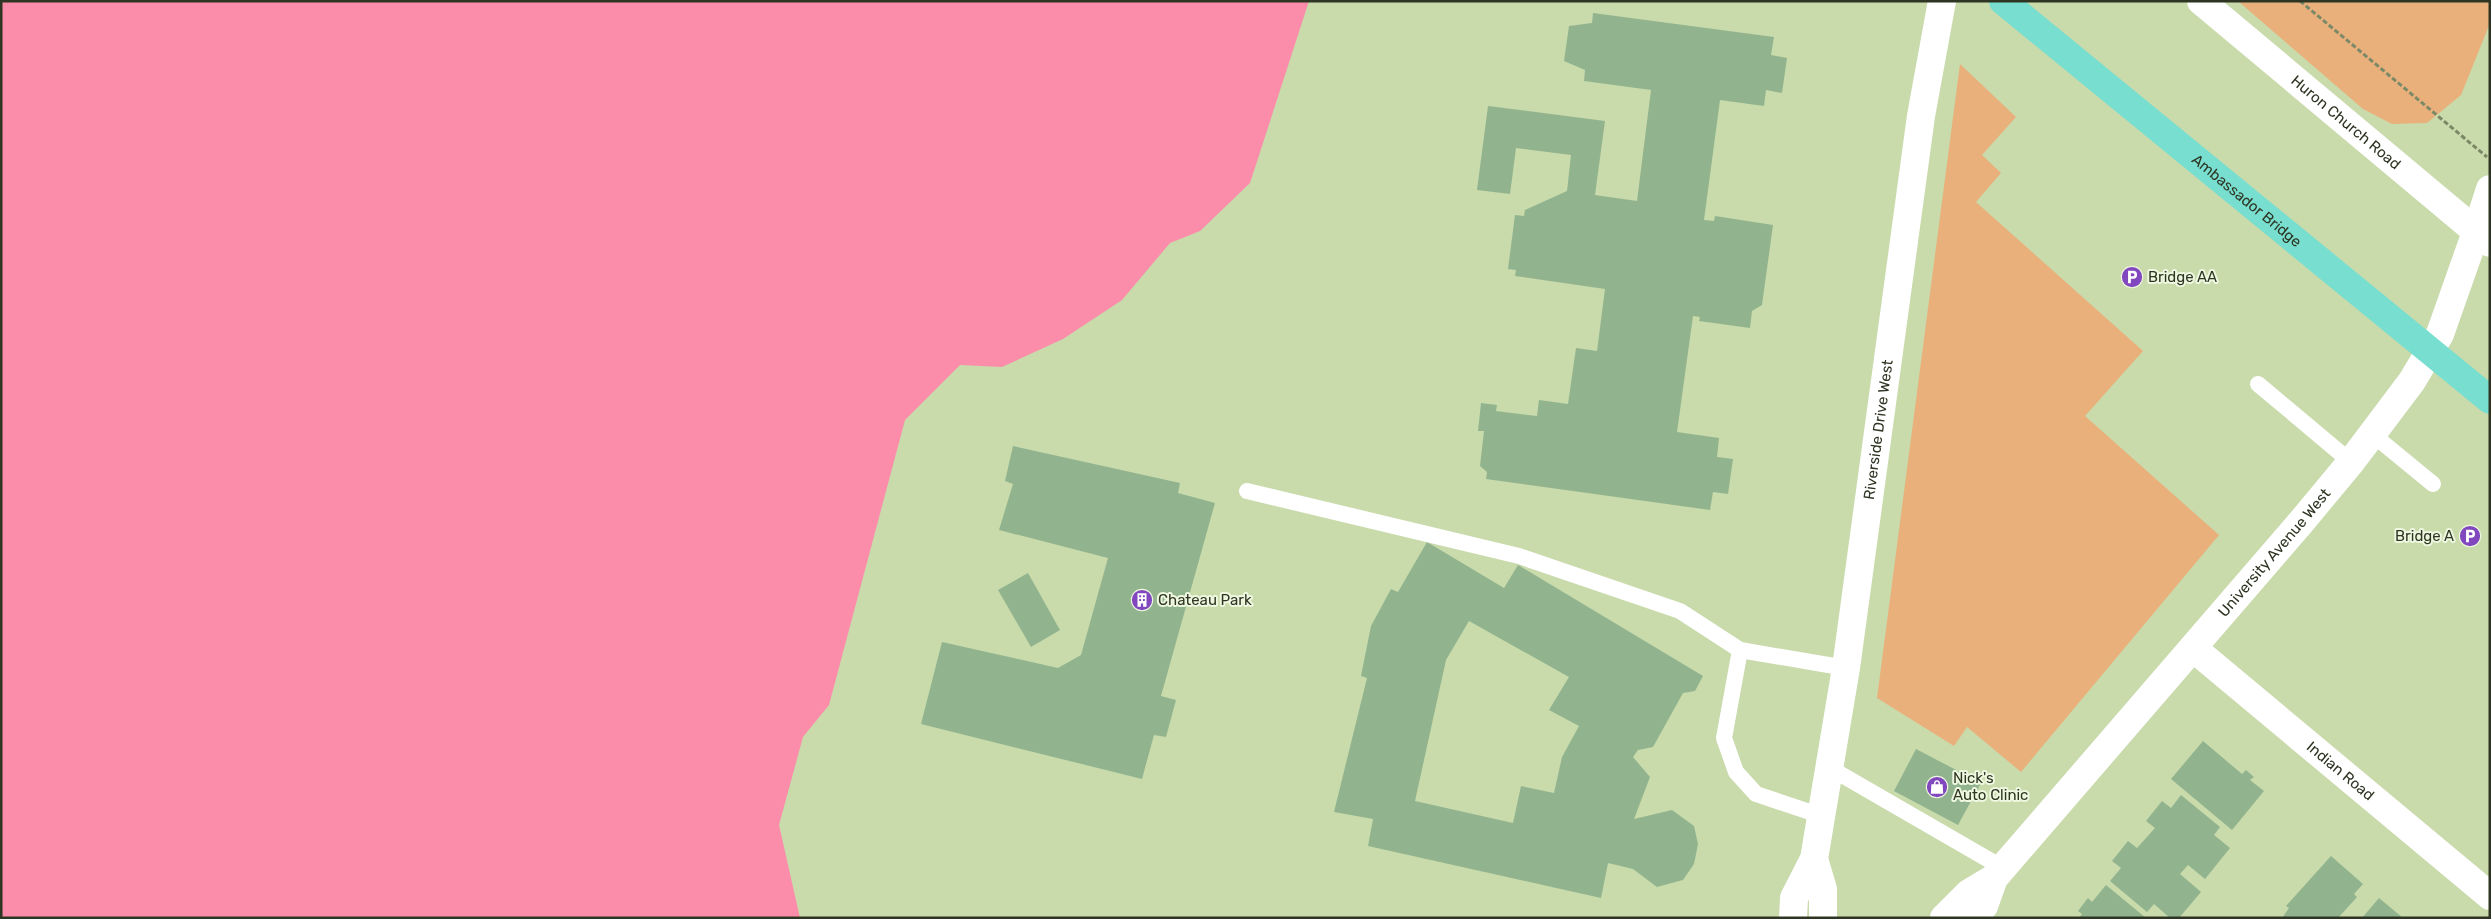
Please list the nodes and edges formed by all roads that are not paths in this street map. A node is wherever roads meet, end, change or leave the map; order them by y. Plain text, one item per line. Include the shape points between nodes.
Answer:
1 (1942, 1) edge
2 (2003, 1) edge
3 (2201, 1) edge
4 (2490, 189) edge
5 (2483, 237) edge
6 (2258, 384) dead end
7 (2490, 400) edge
8 (2372, 434) junction
9 (2351, 462) junction
10 (2433, 484) dead end
11 (1247, 491) dead end
12 (2193, 648) junction
13 (1740, 650) junction
14 (1846, 668) junction
15 (1830, 768) junction
16 (1822, 816) junction
17 (1814, 859) junction
18 (1999, 873) junction
19 (2490, 896) edge
20 (1793, 918) edge
21 (1823, 918) edge
22 (1944, 918) edge
23 (1974, 918) edge

1 - 14 street, Riverside Drive West via 1921,116
2 - 7 highway, Ambassador Bridge
3 - 5 street, Huron Church Road
4 - 5 street, University Avenue West
5 - 8 street, University Avenue West via 2440,334 2412,381
6 - 9 lane
8 - 9 street, University Avenue West
8 - 10 lane
9 - 12 street, University Avenue West
11 - 13 lane via 1519,556 1680,611
12 - 18 street, University Avenue West
12 - 19 street, Indian Road
13 - 14 lane
13 - 16 lane via 1724,738 1736,772 1756,794
14 - 15 street, Riverside Drive West
15 - 16 street, Riverside Drive West
15 - 18 lane
16 - 17 street, Riverside Drive West
17 - 20 street, Riverside Drive West via 1794,898
17 - 21 street, Riverside Drive West via 1823,889
18 - 22 street, University Avenue West via 1969,893
18 - 23 street, University Avenue West via 1984,906

